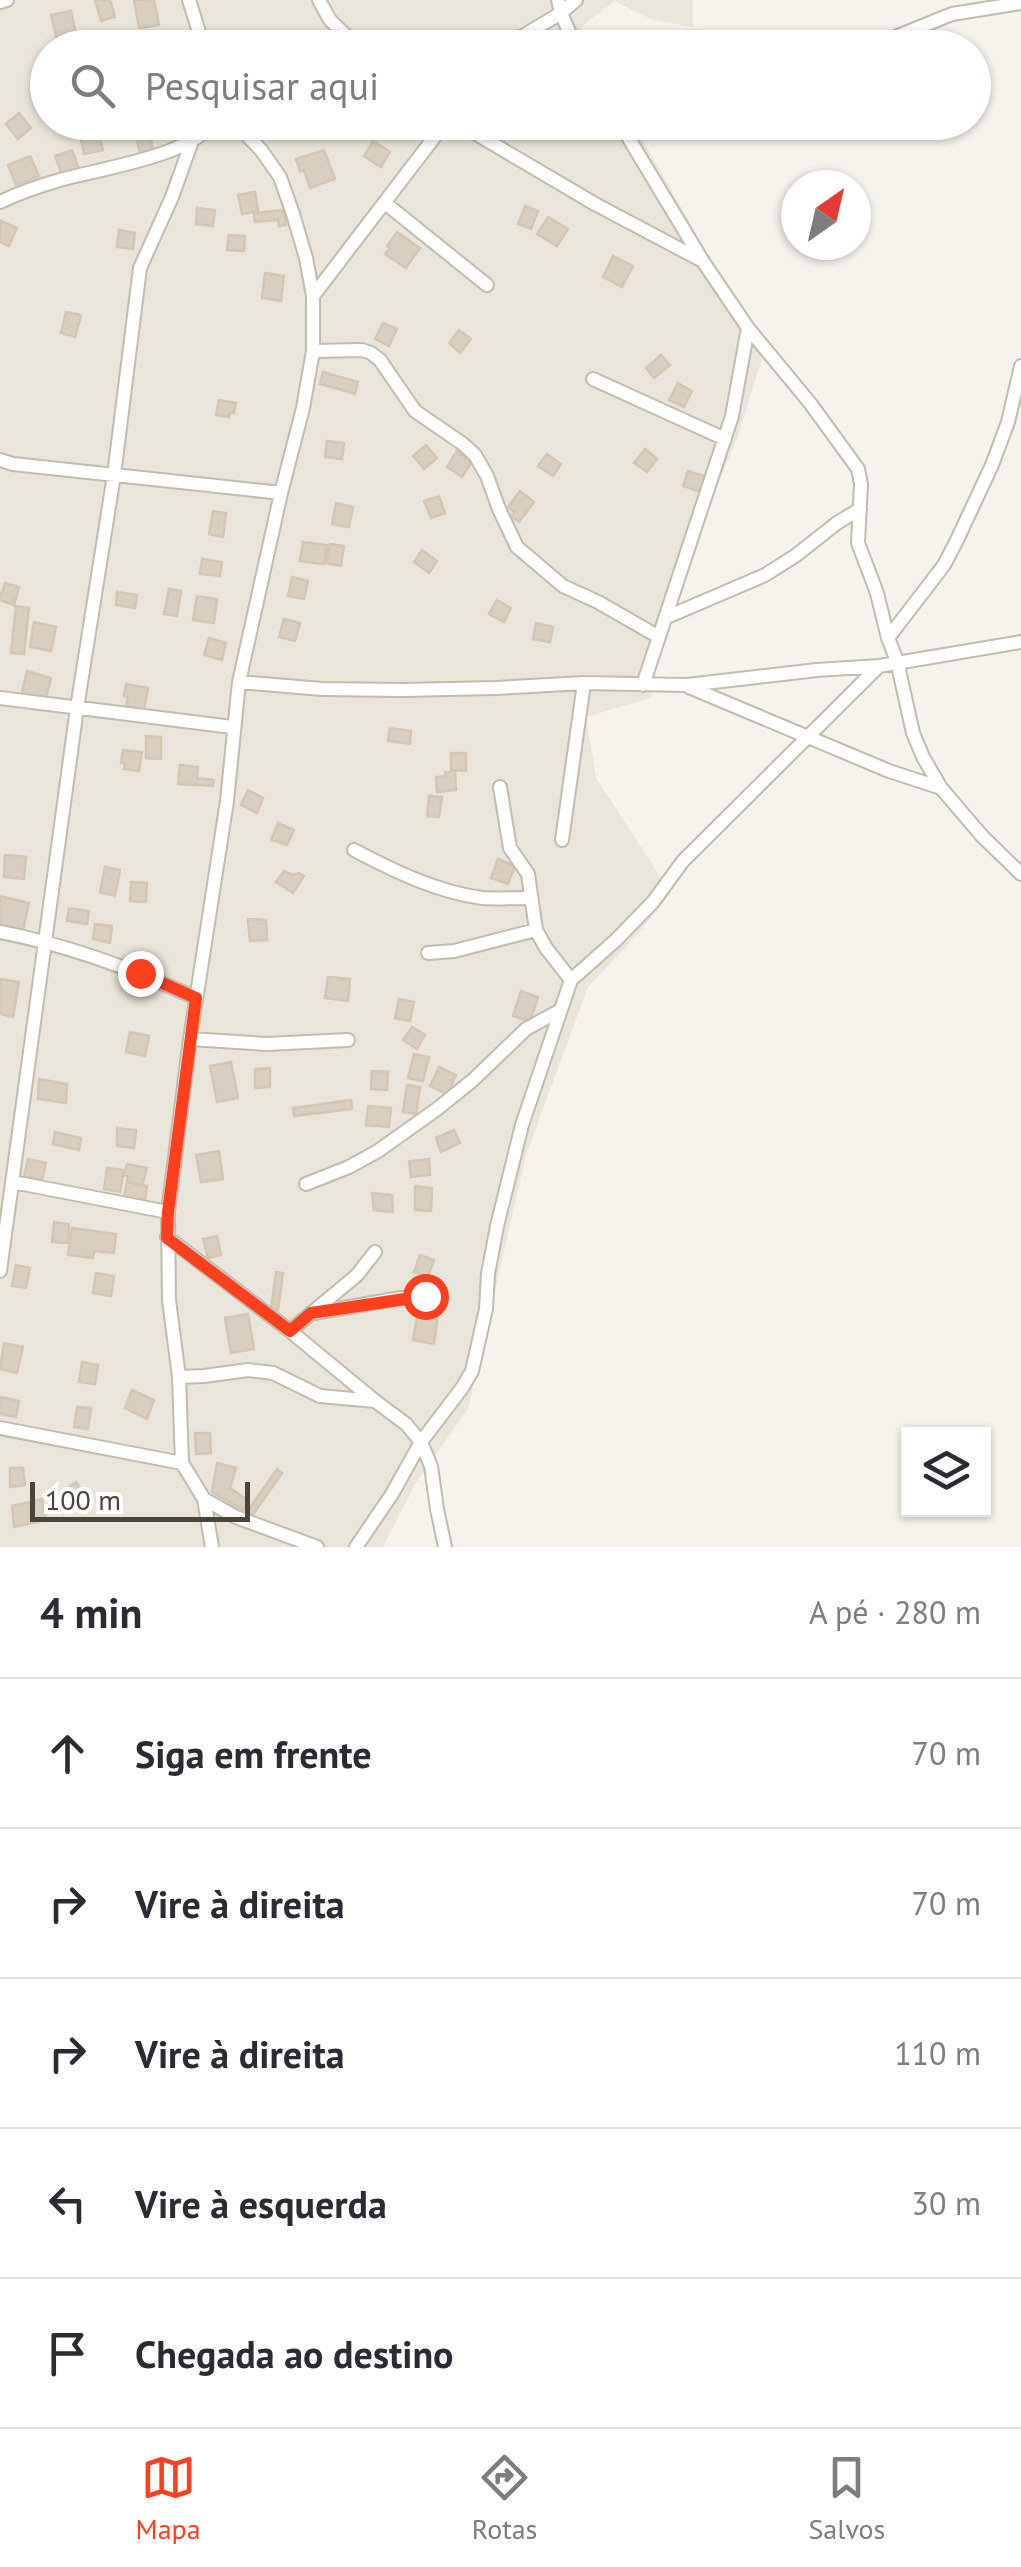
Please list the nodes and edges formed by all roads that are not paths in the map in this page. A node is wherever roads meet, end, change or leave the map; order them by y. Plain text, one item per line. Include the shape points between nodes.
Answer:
1 (189, 0) edge
2 (320, 0) edge
3 (576, 0) edge
4 (1021, 2) edge
5 (560, 6) edge
6 (198, 30) edge
7 (340, 30) edge
8 (533, 30) edge
9 (569, 30) edge
10 (913, 30) edge
11 (195, 140) edge
12 (251, 140) edge
13 (432, 140) edge
14 (487, 140) edge
15 (630, 140) edge
16 (192, 142) junction
17 (0, 202) edge
18 (384, 203) junction
19 (702, 260) junction
20 (486, 285) dead end
21 (313, 296) junction
22 (748, 328) junction
23 (313, 350) junction
24 (1021, 366) edge
25 (592, 379) dead end
26 (725, 439) junction
27 (0, 460) edge
28 (114, 474) junction
29 (281, 493) junction
30 (860, 509) junction
31 (667, 617) junction
32 (658, 637) junction
33 (888, 638) junction
34 (1021, 642) edge
35 (898, 661) junction
36 (878, 666) junction
37 (238, 682) junction
38 (584, 683) junction
39 (643, 685) junction
40 (687, 686) junction
41 (0, 698) edge
42 (77, 708) junction
43 (232, 727) junction
44 (810, 737) junction
45 (500, 787) dead end
46 (941, 788) junction
47 (562, 840) dead end
48 (354, 850) dead end
49 (1021, 874) edge
50 (531, 898) junction
51 (536, 930) junction
52 (0, 932) edge
53 (45, 940) junction
54 (428, 953) dead end
55 (570, 980) junction
56 (196, 998) junction
57 (559, 1011) junction
58 (190, 1039) junction
59 (348, 1040) dead end
60 (12, 1182) junction
61 (306, 1184) dead end
62 (168, 1212) junction
63 (167, 1238) junction
64 (376, 1252) dead end
65 (0, 1271) edge
66 (425, 1296) dead end
67 (311, 1313) junction
68 (290, 1331) junction
69 (179, 1377) junction
70 (375, 1400) junction
71 (0, 1428) edge
72 (422, 1442) junction
73 (182, 1462) junction
74 (204, 1499) junction
75 (209, 1531) junction
76 (200, 1547) edge
77 (212, 1547) edge
78 (317, 1547) edge
79 (356, 1547) edge
80 (446, 1547) edge

1 - 6 street
2 - 7 street
3 - 5 street
4 - 10 street via 952,14
5 - 8 street
5 - 9 street
11 - 16 street
12 - 21 street via 280,178
13 - 18 street
14 - 19 street
15 - 19 street
16 - 17 street
16 - 28 street via 140,268
18 - 20 street
18 - 21 street
19 - 22 street
21 - 23 street
22 - 26 street
22 - 30 street via 858,469
23 - 29 street
23 - 32 street via 362,350 380,360 415,411 475,455 516,548 563,586
24 - 33 street via 1003,436 957,540
25 - 26 street
26 - 31 street
27 - 28 street
28 - 29 street
28 - 42 street
29 - 37 street
30 - 31 street via 766,574
30 - 33 street via 858,543
31 - 32 street
32 - 39 street
33 - 35 street
34 - 35 street
35 - 36 street
35 - 46 street via 913,733
36 - 40 street
36 - 44 street
37 - 38 street via 403,690
37 - 43 street
38 - 39 street
38 - 47 street
39 - 40 street
40 - 44 street
41 - 42 street
42 - 43 street
42 - 53 street
43 - 56 street
44 - 46 street
44 - 55 street
45 - 50 street via 510,848 528,874
46 - 49 street
48 - 50 street via 450,892
50 - 51 street
51 - 54 street
51 - 55 street
52 - 53 street
53 - 56 street
53 - 60 street
55 - 57 street
56 - 58 street
57 - 61 street via 526,1029 461,1090 378,1151
57 - 72 street via 497,1226 472,1371
58 - 59 street
58 - 62 street
60 - 62 street
60 - 65 street
62 - 63 street
63 - 68 street
63 - 69 street
64 - 67 street
66 - 67 street
67 - 68 street
68 - 70 street
69 - 70 street via 248,1370 272,1373 320,1396
69 - 73 street
70 - 72 street
71 - 73 street
72 - 79 street
72 - 80 street
73 - 74 street
74 - 75 street
74 - 78 street
75 - 76 street
75 - 77 street

